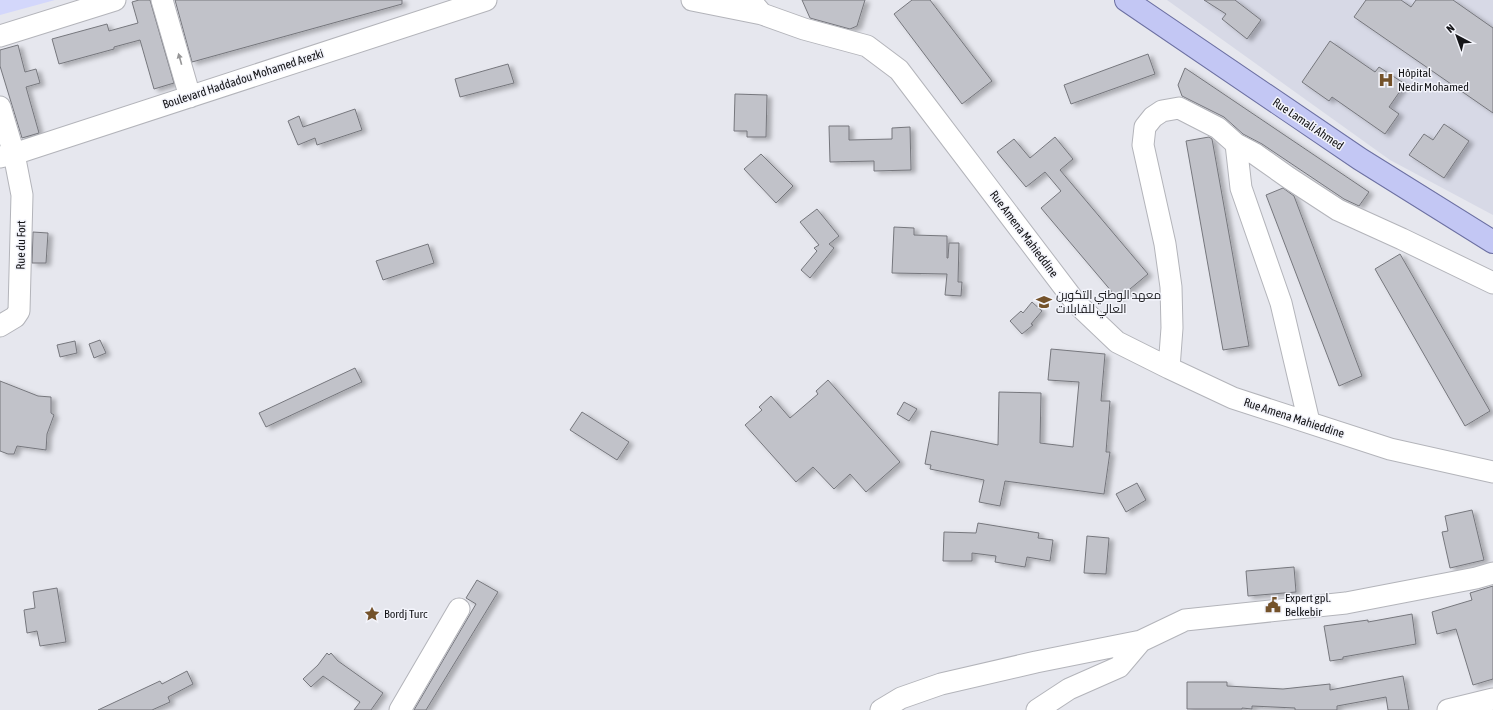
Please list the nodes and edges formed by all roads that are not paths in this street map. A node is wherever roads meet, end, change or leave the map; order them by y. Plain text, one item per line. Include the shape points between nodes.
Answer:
1 (115, 0) edge
2 (162, 0) edge
3 (486, 0) edge
4 (692, 0) edge
5 (1126, 0) edge
6 (756, 7) edge
7 (0, 36) edge
8 (190, 97) junction
9 (0, 107) edge
10 (1236, 144) junction
11 (7, 156) edge
12 (1493, 242) edge
13 (1493, 284) edge
14 (0, 326) edge
15 (1169, 368) junction
16 (1309, 422) junction
17 (1493, 472) edge
18 (1493, 573) edge
19 (459, 609) dead end
20 (1141, 641) junction
21 (1493, 699) edge
22 (400, 710) edge
23 (881, 710) edge
24 (1037, 710) edge
25 (1448, 710) edge

1 - 7 street
8 -> 2 street
3 - 8 street, Boulevard Haddadou Mohamed Arezki
4 - 6 street
5 - 12 main road, Rue Lamali Ahmed via 1360,159
6 - 15 street, Rue Amena Mahieddine via 804,29 867,46 899,70 1076,303 1117,342
8 - 11 street, Boulevard Haddadou Mohamed Arezki
9 - 11 street
10 - 13 street via 1338,210
10 - 15 street via 1218,128 1179,108 1162,111 1153,117 1146,128 1143,145 1165,244 1171,287 1172,328
10 - 16 street via 1241,188 1281,303
11 - 14 street, Rue du Fort via 22,195 20,298 19,311 15,317
15 - 16 street, Rue Amena Mahieddine via 1233,398
16 - 17 street, Rue Amena Mahieddine via 1390,449
18 - 20 street via 1346,603 1185,620
19 - 22 street
20 - 23 street via 941,684 901,698
20 - 24 street via 1119,667 1069,689
21 - 25 street

